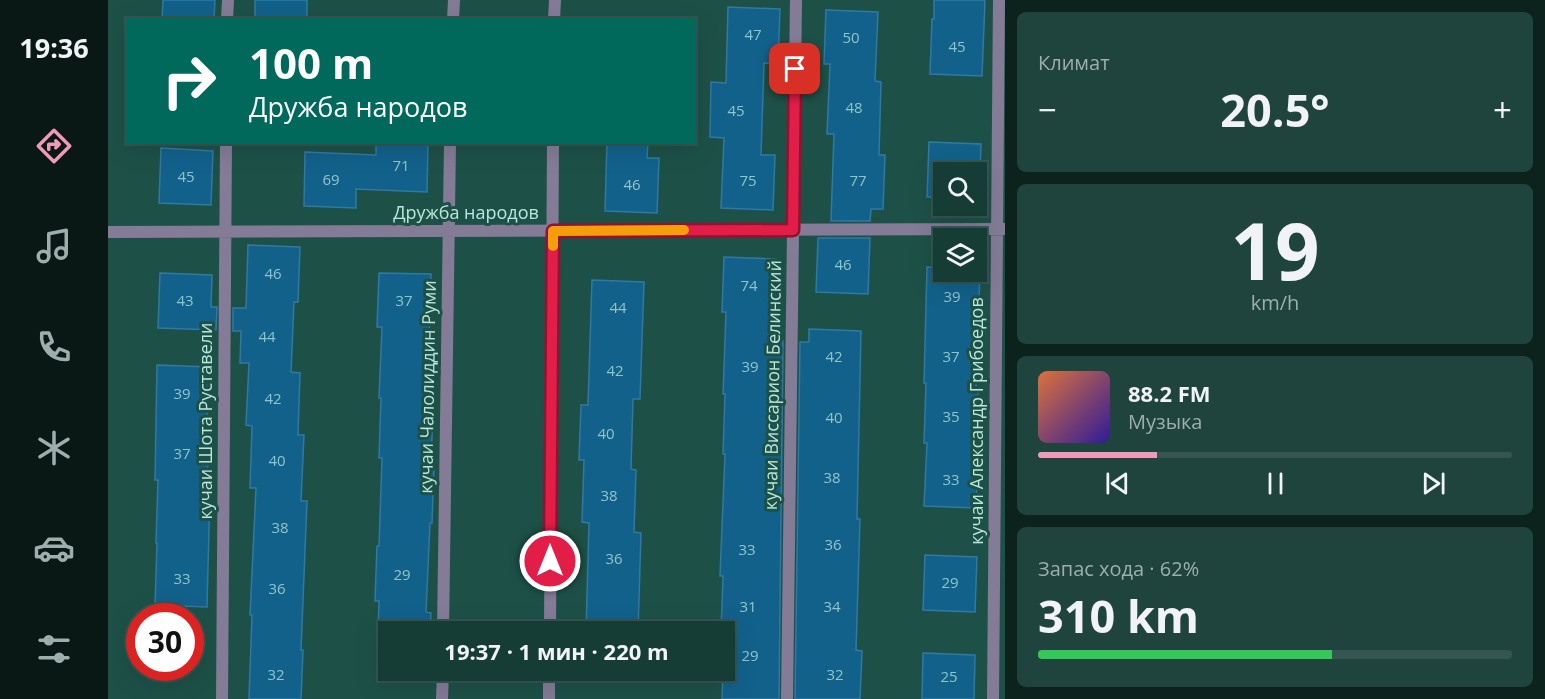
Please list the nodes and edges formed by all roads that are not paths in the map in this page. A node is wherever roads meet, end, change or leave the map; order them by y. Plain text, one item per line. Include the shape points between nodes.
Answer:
1 (228, 0) edge
2 (454, 0) edge
3 (555, 0) edge
4 (796, 0) edge
5 (999, 0) edge
6 (228, 18) edge
7 (453, 18) edge
8 (554, 18) edge
9 (226, 144) edge
10 (450, 144) edge
11 (554, 144) edge
12 (1001, 229) edge
13 (793, 230) junction
14 (448, 231) junction
15 (553, 231) junction
16 (108, 232) edge
17 (226, 232) junction
18 (443, 621) edge
19 (549, 621) edge
20 (443, 681) edge
21 (549, 681) edge
22 (222, 699) edge
23 (442, 699) edge
24 (549, 699) edge
25 (787, 699) edge
26 (993, 699) edge

1 - 6 street
2 - 7 street
3 - 8 street
4 - 13 street, кучаи Виссарион Белинский
5 - 12 street, кучаи Александр Грибоедов
9 - 17 street, кучаи Шота Руставели
10 - 14 street, кучаи Чалолиддин Руми
11 - 15 street
12 - 13 street, Дружба народов
12 - 26 street, кучаи Александр Грибоедов
13 - 15 street, Дружба народов
13 - 25 street, кучаи Виссарион Белинский
14 - 15 street, Дружба народов
14 - 17 street, Дружба народов
14 - 18 street, кучаи Чалолиддин Руми
15 - 19 street
16 - 17 street, Дружба народов
17 - 22 street, кучаи Шота Руставели
20 - 23 street
21 - 24 street

